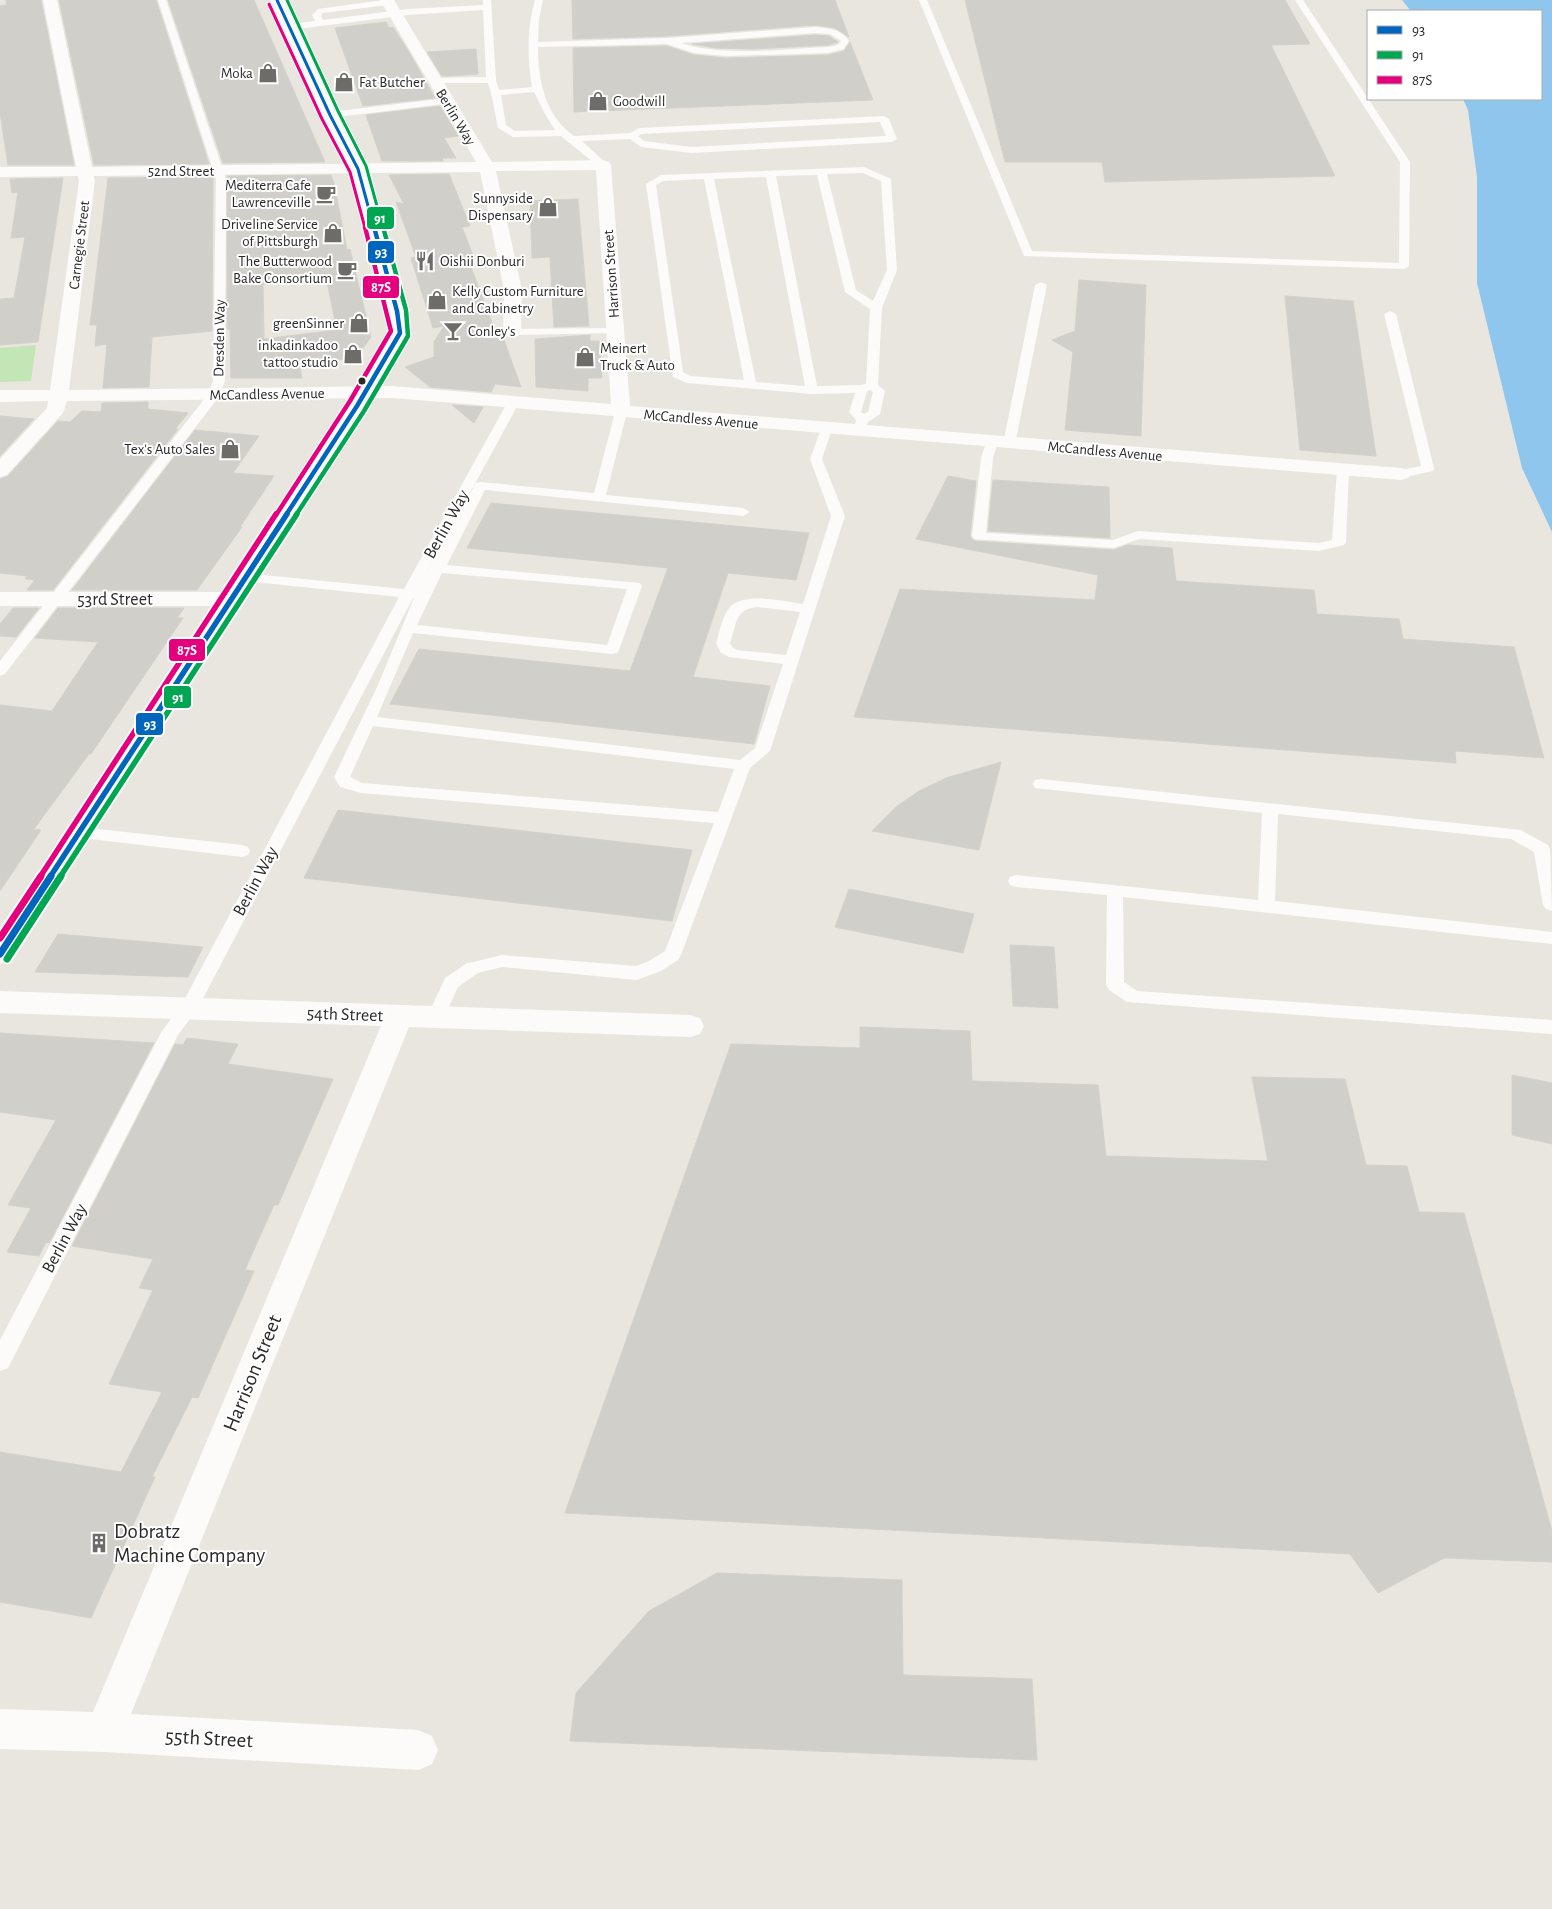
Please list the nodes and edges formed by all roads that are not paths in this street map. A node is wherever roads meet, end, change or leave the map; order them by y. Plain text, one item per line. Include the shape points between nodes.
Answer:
1 (50, 0) edge
2 (162, 0) edge
3 (277, 0) edge
4 (539, 0) edge
5 (923, 0) edge
6 (1300, 0) edge
7 (487, 4) edge
8 (390, 5) edge
9 (320, 23) junction
10 (290, 26) junction
11 (668, 41) junction
12 (534, 45) junction
13 (491, 80) junction
14 (435, 81) junction
15 (537, 89) junction
16 (496, 93) junction
17 (448, 101) junction
18 (330, 115) junction
19 (636, 134) junction
20 (566, 136) junction
21 (603, 165) junction
22 (487, 167) junction
23 (358, 169) junction
24 (218, 171) junction
25 (0, 172) edge
26 (85, 172) junction
27 (821, 172) junction
28 (770, 174) junction
29 (708, 176) junction
30 (1041, 285) dead end
31 (876, 308) junction
32 (1390, 314) dead end
33 (615, 331) junction
34 (512, 332) joint
35 (750, 384) junction
36 (867, 387) junction
37 (812, 390) junction
38 (365, 392) junction
39 (214, 395) junction
40 (0, 396) edge
41 (59, 396) junction
42 (513, 403) junction
43 (621, 412) junction
44 (860, 426) junction
45 (826, 429) junction
46 (996, 448) junction
47 (1343, 470) junction
48 (0, 471) edge
49 (1401, 474) joint
50 (599, 498) junction
51 (743, 512) dead end
52 (438, 568) junction
53 (245, 577) junction
54 (415, 594) junction
55 (0, 599) edge
56 (56, 599) junction
57 (230, 599) junction
58 (808, 609) junction
59 (408, 628) junction
60 (791, 660) junction
61 (0, 671) edge
62 (368, 721) junction
63 (743, 765) junction
64 (1040, 784) dead end
65 (1270, 808) junction
66 (724, 818) junction
67 (80, 833) junction
68 (242, 851) dead end
69 (1016, 880) dead end
70 (1115, 890) junction
71 (1552, 905) edge
72 (1266, 907) junction
73 (1552, 938) edge
74 (0, 954) edge
75 (0, 1002) edge
76 (189, 1008) junction
77 (400, 1015) junction
78 (436, 1017) junction
79 (690, 1026) dead end
80 (1552, 1027) edge
81 (0, 1360) edge
82 (0, 1729) edge
83 (104, 1732) junction
84 (418, 1750) dead end

1 - 26 street, Carnegie Street
2 - 24 lane, Dresden Way
3 - 10 street
4 - 12 lane
5 - 6 lane via 1028,254 1404,266 1405,162
7 - 8 lane
7 - 13 lane
8 - 9 lane
8 - 9 lane via 321,11 316,15
8 - 14 street, Berlin Way
9 - 10 lane
10 - 18 street
11 - 11 lane via 815,30 833,32 845,41 841,47 828,50 725,53 694,50
11 - 12 lane
12 - 15 lane
13 - 14 lane
13 - 16 lane
14 - 17 street, Berlin Way
15 - 16 lane
15 - 20 lane via 554,122
16 - 20 lane via 501,126 513,134
17 - 18 lane
17 - 22 street, Berlin Way
18 - 23 street
19 - 19 lane via 641,144 692,150 892,139 884,119
19 - 20 lane
20 - 21 lane
21 - 22 street, 52nd Street
21 - 33 street, Harrison Street
22 - 23 street, 52nd Street
22 - 34 street, Berlin Way via 513,290
23 - 24 street, 52nd Street
23 - 38 street via 397,311 400,333
24 - 26 street, 52nd Street
24 - 39 lane, Dresden Way via 221,180 219,381
25 - 26 street, 52nd Street
26 - 41 street, Carnegie Street via 87,181
27 - 28 lane
27 - 31 lane via 851,292
27 - 31 lane via 864,170 886,179 892,270
28 - 29 lane
28 - 37 lane
29 - 35 lane
29 - 35 lane via 661,178 651,184 677,374 687,379
30 - 46 lane
31 - 36 lane
32 - 49 lane via 1428,468
33 - 34 lane
33 - 43 street, Harrison Street
35 - 37 lane
36 - 37 lane
36 - 44 lane via 855,412
36 - 44 lane via 879,391 874,414
38 - 39 street, McCandless Avenue
38 - 42 street, McCandless Avenue
38 - 53 street
39 - 41 street, McCandless Avenue
39 - 56 lane, Dresden Way
40 - 41 street, McCandless Avenue
41 - 48 street, Carnegie Street via 56,409
42 - 43 street, McCandless Avenue
42 - 54 lane, Berlin Way
43 - 45 street, McCandless Avenue
43 - 50 lane
44 - 45 street, McCandless Avenue
44 - 46 street, McCandless Avenue
45 - 58 lane via 816,459 838,516
46 - 47 street, McCandless Avenue
46 - 47 lane via 979,536 1114,544 1138,535 1319,547 1339,542
47 - 49 street, McCandless Avenue
50 - 51 lane
50 - 52 lane via 481,486
52 - 54 lane
52 - 59 lane via 635,586 612,650
53 - 54 lane
53 - 57 street
54 - 59 lane
54 - 76 lane, Berlin Way
55 - 56 street, 53rd Street
56 - 57 street, 53rd Street
56 - 61 lane, Dresden Way
57 - 67 street
58 - 60 lane
58 - 60 lane via 742,604 736,608 723,643 726,650 734,654
59 - 62 lane via 399,656
60 - 63 lane via 762,751
62 - 63 lane
62 - 66 lane via 342,777 346,783 360,788
63 - 66 lane
64 - 65 lane
65 - 71 lane via 1515,834 1542,849
65 - 72 lane
66 - 78 lane via 672,955 637,973 502,961 473,968 451,983
67 - 68 lane
67 - 74 street
69 - 70 lane
70 - 72 lane
70 - 80 lane via 1115,985 1133,997
72 - 73 lane
75 - 76 street, 54th Street
76 - 77 street, 54th Street
76 - 81 lane, Berlin Way via 172,1031
77 - 78 street, 54th Street
77 - 83 street, Harrison Street
78 - 79 street, 54th Street
82 - 83 street, 55th Street
83 - 84 street, 55th Street

